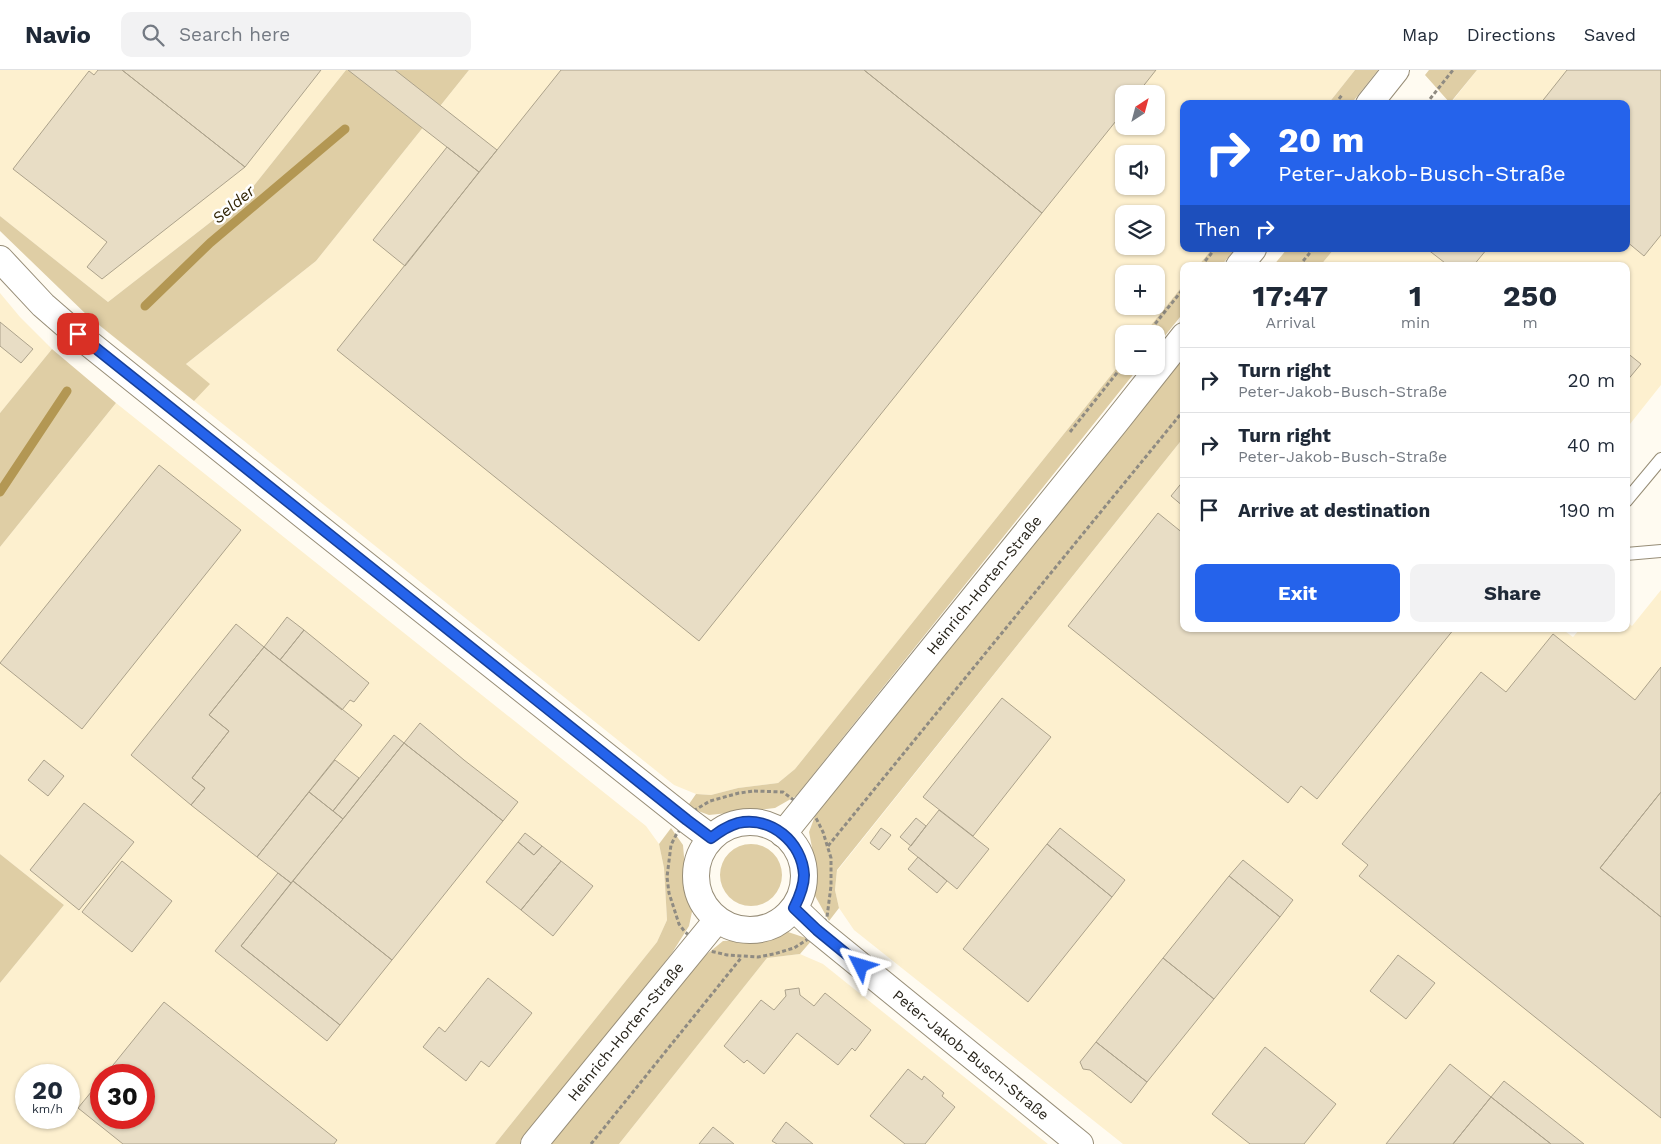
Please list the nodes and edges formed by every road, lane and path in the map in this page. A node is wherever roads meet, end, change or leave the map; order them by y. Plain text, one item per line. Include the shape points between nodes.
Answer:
1 (1396, 70) edge
2 (1453, 70) edge
3 (1372, 100) edge
4 (1429, 100) edge
5 (1213, 252) edge
6 (1251, 252) edge
7 (1311, 252) edge
8 (0, 259) edge
9 (1204, 262) edge
10 (1242, 262) edge
11 (1302, 262) edge
12 (1180, 293) edge
13 (1154, 325) edge
14 (1180, 341) edge
15 (1180, 415) edge
16 (1661, 459) edge
17 (1630, 496) edge
18 (1661, 551) edge
19 (1630, 554) edge
20 (805, 808) junction
21 (687, 820) junction
22 (783, 834) junction
23 (711, 838) junction
24 (828, 846) junction
25 (794, 908) junction
26 (717, 920) junction
27 (817, 930) junction
28 (698, 943) junction
29 (742, 957) junction
30 (534, 1144) edge
31 (591, 1144) edge
32 (1080, 1144) edge

1 - 3 street
2 - 4 path
5 - 9 path
6 - 10 street
7 - 11 path
8 - 21 street via 66,325
12 - 13 path
14 - 20 street, Heinrich-Horten-Straße
15 - 24 path
16 - 17 lane
18 - 19 lane
20 - 21 path via 783,792 754,791 710,801 695,810
20 - 22 street, Heinrich-Horten-Straße
20 - 24 path via 815,816
21 - 23 street
21 - 28 path via 671,845 667,877 680,924
22 - 23 street via 754,822 738,823
22 - 25 street via 795,846 802,861 803,885
23 - 26 street via 696,865 696,880 706,909
24 - 27 path via 831,886 827,917
25 - 26 street via 782,920 766,928 732,928
25 - 27 street, Peter-Jakob-Busch-Straße
26 - 28 street, Heinrich-Horten-Straße
27 - 29 path via 794,948 758,957
27 - 32 street, Peter-Jakob-Busch-Straße
28 - 29 path via 710,951
28 - 30 street, Heinrich-Horten-Straße
29 - 31 path

